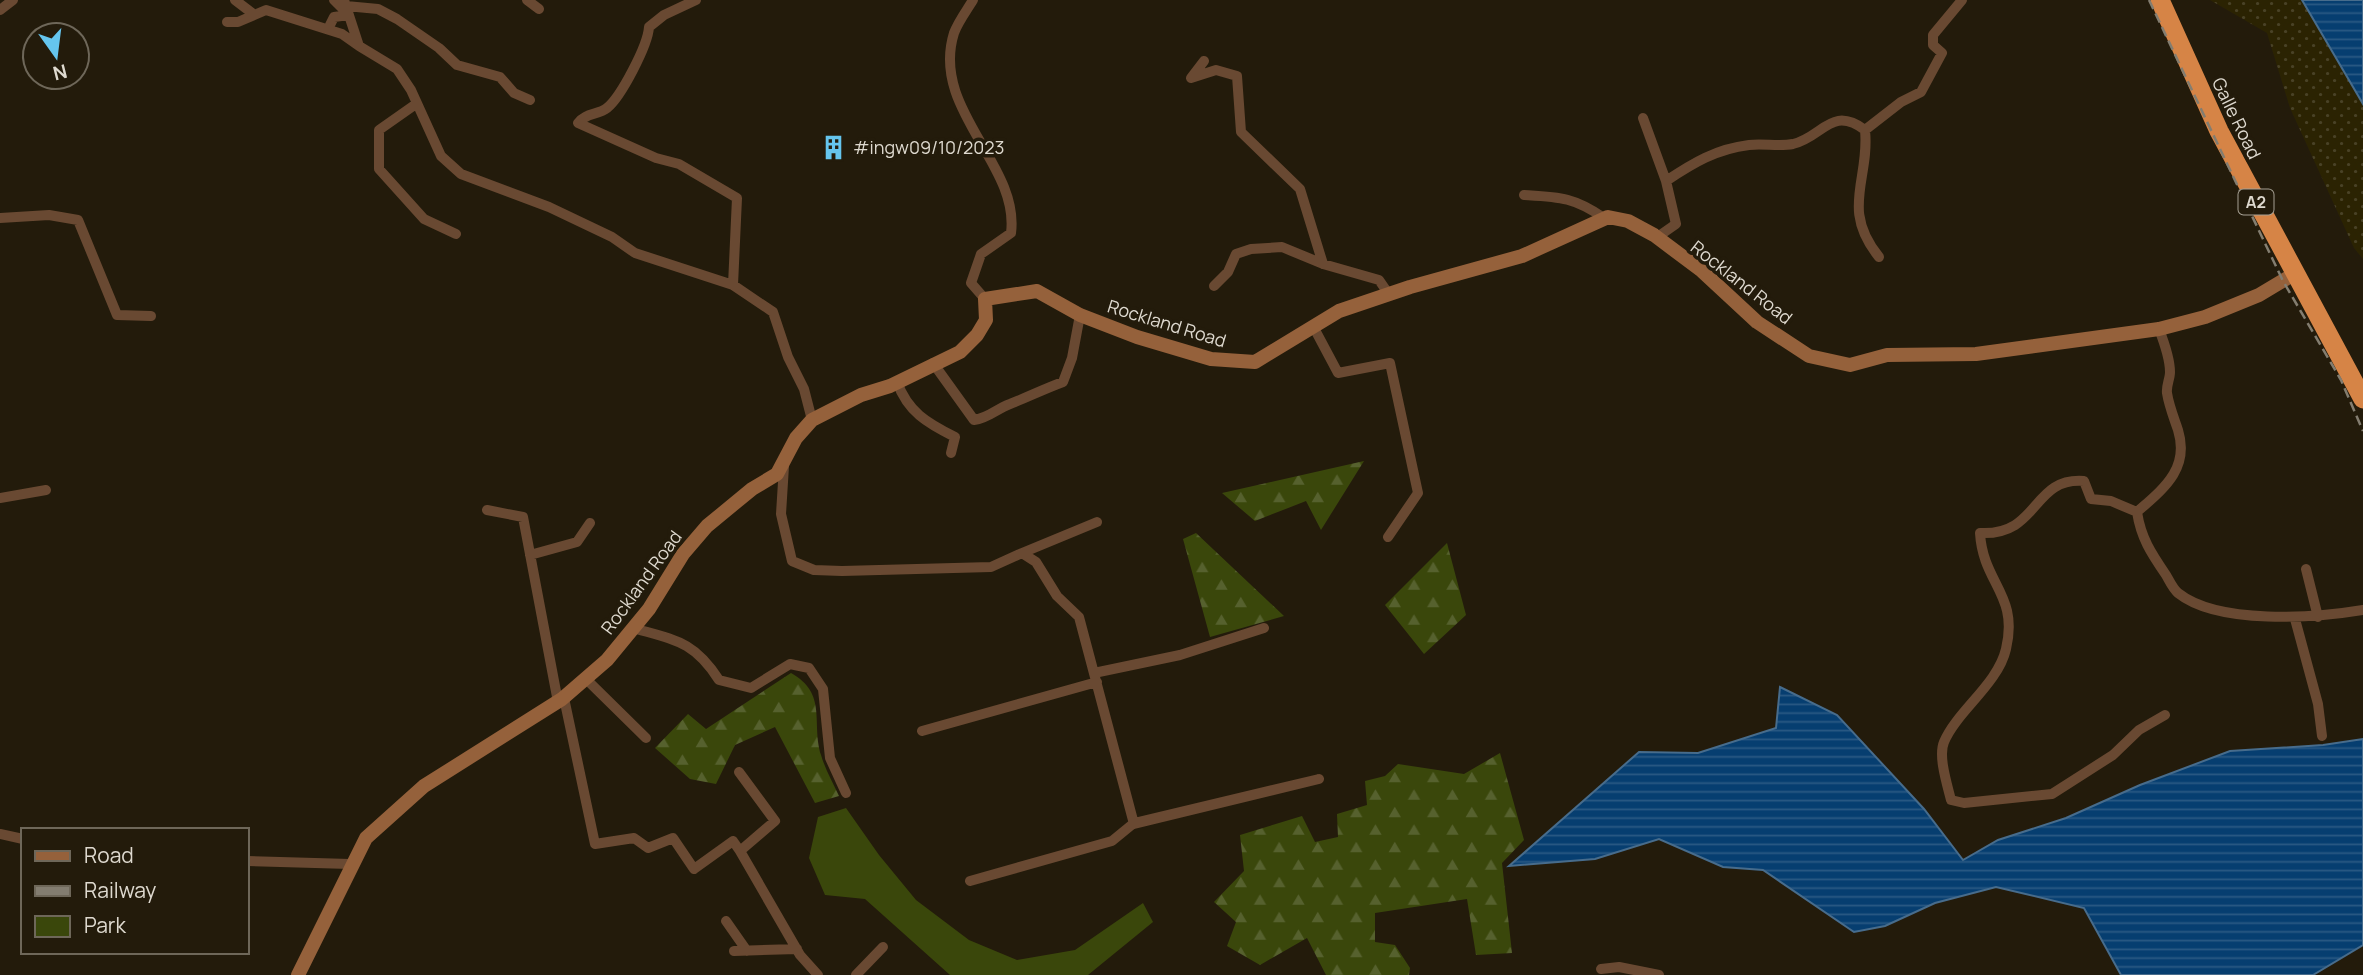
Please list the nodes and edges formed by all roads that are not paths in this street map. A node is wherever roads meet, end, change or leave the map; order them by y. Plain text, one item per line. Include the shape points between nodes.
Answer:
1 (13, 0) edge
2 (235, 0) edge
3 (334, 0) edge
4 (527, 0) edge
5 (696, 0) edge
6 (973, 0) edge
7 (1962, 0) edge
8 (2160, 0) edge
9 (346, 7) edge
10 (539, 9) dead end
11 (0, 10) edge
12 (252, 13) junction
13 (227, 22) dead end
14 (328, 29) junction
15 (359, 46) junction
16 (1204, 61) dead end
17 (530, 100) dead end
18 (416, 104) junction
19 (1643, 118) dead end
20 (1865, 130) junction
21 (1666, 181) junction
22 (1524, 195) dead end
23 (0, 218) edge
24 (1604, 218) junction
25 (456, 234) dead end
26 (1657, 238) junction
27 (1879, 257) dead end
28 (1323, 264) junction
29 (2294, 274) junction
30 (733, 285) junction
31 (1214, 286) dead end
32 (1388, 293) junction
33 (985, 299) junction
34 (1080, 315) junction
35 (151, 316) dead end
36 (1313, 326) junction
37 (2159, 329) junction
38 (933, 363) junction
39 (897, 382) junction
40 (2363, 399) edge
41 (813, 420) junction
42 (951, 453) dead end
43 (784, 466) junction
44 (46, 490) dead end
45 (0, 498) edge
46 (487, 510) dead end
47 (2137, 512) junction
48 (1097, 522) dead end
49 (590, 523) dead end
50 (1388, 537) dead end
51 (1022, 553) junction
52 (530, 555) junction
53 (2306, 569) dead end
54 (2363, 610) edge
55 (2318, 617) junction
56 (2295, 619) junction
57 (633, 628) junction
58 (1265, 628) dead end
59 (586, 678) junction
60 (1095, 678) junction
61 (561, 700) junction
62 (2165, 715) dead end
63 (922, 731) dead end
64 (2322, 736) dead end
65 (646, 738) dead end
66 (739, 772) dead end
67 (846, 793) dead end
68 (1134, 824) junction
69 (0, 834) edge
70 (21, 839) edge
71 (740, 851) junction
72 (248, 861) edge
73 (350, 864) junction
74 (970, 881) dead end
75 (726, 921) dead end
76 (883, 947) dead end
77 (797, 949) junction
78 (734, 951) dead end
79 (747, 951) junction
80 (1601, 969) dead end
81 (1651, 974) edge
82 (298, 975) edge
83 (818, 975) edge
84 (856, 975) edge

1 - 11 street
2 - 12 street
3 - 9 street
4 - 10 street
5 - 30 street via 649,27 644,51 614,99 607,108 578,123 679,164 737,198
6 - 33 street via 954,33 950,79 1013,214 1011,233 981,254 971,283
7 - 20 street via 1933,35 1933,45 1942,53 1920,92
8 - 29 highway, Galle Road / A2 via 2219,131
9 - 14 street
9 - 15 street
9 - 17 street via 378,9 457,65 500,77 514,93
12 - 13 street via 238,22
12 - 14 street via 266,10
14 - 15 street
15 - 18 street via 397,69
16 - 28 street via 1191,78 1216,70 1237,76 1241,132 1300,189
18 - 25 street via 379,130 379,169 424,219
18 - 30 street via 440,156 461,174 548,207 648,258
19 - 21 street
20 - 21 street via 1851,121 1830,122 1801,142 1751,144 1711,155 1689,163
20 - 27 street via 1858,204 1867,241
21 - 26 street via 1676,224
22 - 24 street via 1581,202
23 - 35 street via 49,215 78,220 117,315
24 - 26 street, Rockland Road via 1628,220
24 - 32 street, Rockland Road via 1522,256
26 - 37 street, Rockland Road via 1702,271 1757,322 1810,355 1850,365 1887,355 1976,354
28 - 31 street via 1282,247 1251,248 1236,254 1228,272
28 - 32 street via 1378,280
29 - 37 street, Rockland Road via 2259,295
29 - 40 highway, Galle Road / A2
30 - 41 street via 773,312
32 - 36 street, Rockland Road
33 - 34 street, Rockland Road via 1037,291
33 - 38 street, Rockland Road via 986,320 977,335 960,352
34 - 36 street, Rockland Road via 1137,337 1228,362 1255,362
34 - 38 street via 1063,382 1009,404 988,419 974,421
36 - 50 street via 1338,373 1390,363 1418,493
37 - 47 street via 2181,453 2170,484
38 - 39 street, Rockland Road
39 - 41 street, Rockland Road
39 - 42 street via 904,399 923,421 955,437
41 - 43 street, Rockland Road via 796,438
43 - 51 street via 781,514 792,561 803,568 991,567
43 - 57 street, Rockland Road via 707,526
44 - 45 street
46 - 52 street via 523,517
47 - 56 street via 2146,548 2177,592 2212,608
47 - 62 street via 2111,501 2091,499 2084,481 2072,480 2055,484 2024,521 1980,533 1989,575 2010,612 2008,638 1993,677 1943,743 1951,800 2052,794
48 - 51 street
49 - 52 street via 577,542
51 - 60 street via 1036,562 1057,596 1079,617
52 - 61 street
53 - 55 street
54 - 55 street
55 - 56 street
56 - 64 street
57 - 59 street, Rockland Road
57 - 67 street via 683,643 704,657 719,680 751,688 790,664 809,668 823,689 830,758
58 - 60 street
59 - 61 street, Rockland Road
59 - 65 street
60 - 63 street
60 - 68 street
61 - 71 street via 595,844 634,838 648,848 673,838 694,869 733,841
61 - 73 street, Rockland Road via 424,786 366,838
66 - 71 street via 775,821
68 - 68 street via 1226,801 1319,778 1319,779
68 - 74 street via 1112,841
69 - 70 street
71 - 77 street
72 - 73 street
73 - 82 street, Rockland Road
75 - 79 street
76 - 84 street
77 - 79 street
77 - 83 street
78 - 79 street
80 - 81 street via 1619,967

